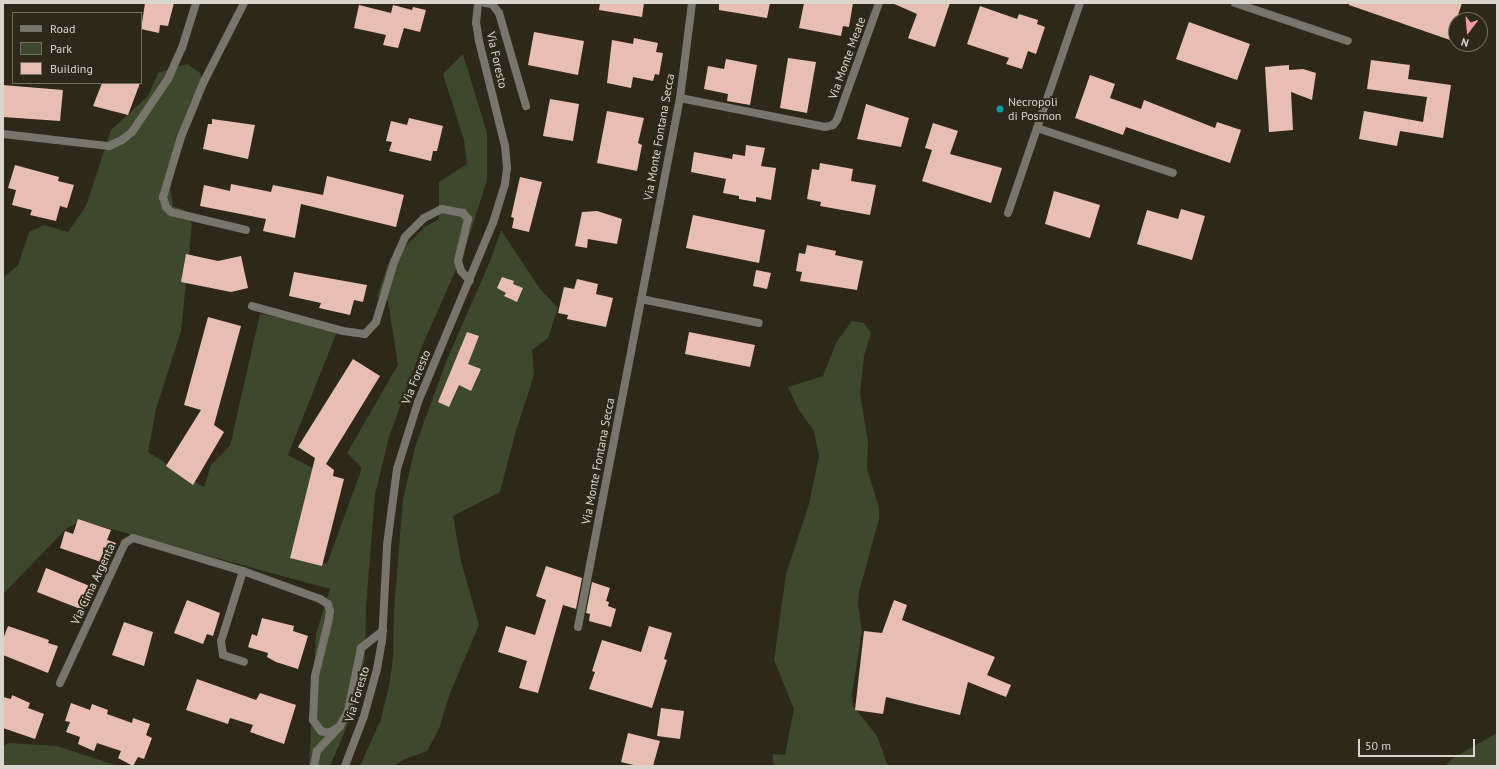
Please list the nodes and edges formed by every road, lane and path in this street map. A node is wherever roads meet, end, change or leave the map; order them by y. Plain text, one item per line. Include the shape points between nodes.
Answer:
1 (196, 3) edge
2 (244, 3) edge
3 (478, 3) edge
4 (485, 3) edge
5 (692, 3) edge
6 (879, 3) edge
7 (1080, 3) edge
8 (1235, 3) edge
9 (1348, 41) dead end
10 (680, 98) junction
11 (526, 106) dead end
12 (1037, 128) junction
13 (3, 134) edge
14 (1173, 174) dead end
15 (1008, 213) dead end
16 (246, 230) dead end
17 (470, 281) junction
18 (641, 299) junction
19 (252, 306) dead end
20 (759, 323) dead end
21 (244, 571) junction
22 (578, 627) dead end
23 (383, 631) junction
24 (244, 662) dead end
25 (60, 683) dead end
26 (340, 726) junction
27 (314, 766) edge
28 (344, 766) edge

1 - 13 street via 182,48 168,79 132,132 122,140 109,146
2 - 16 street via 201,88 181,137 163,197 166,207 171,212
3 - 17 street, Via Foresto via 476,23 501,123 507,168 493,223
4 - 11 street via 492,4 499,13
5 - 10 street, Via Monte Fontana Secca
6 - 10 street, Via Monte Meate via 838,120 833,125 825,127
7 - 12 street
8 - 9 street
10 - 18 street, Via Monte Fontana Secca
12 - 14 street
12 - 15 street
17 - 19 street via 461,271 458,260 468,219 463,213 442,208 424,218 404,237 376,322 365,334 343,331
17 - 23 street, Via Foresto via 418,402 397,469 387,545
18 - 20 street
18 - 22 street, Via Monte Fontana Secca
21 - 24 street via 221,641 223,655
21 - 25 street, Via Cima Argenta via 133,538 125,543
21 - 26 street, Via Cima Argenta via 328,604 328,623 315,676 313,720 321,731 329,733
23 - 26 street via 361,648 354,688
23 - 28 street, Via Foresto via 373,686
26 - 27 street via 318,751

